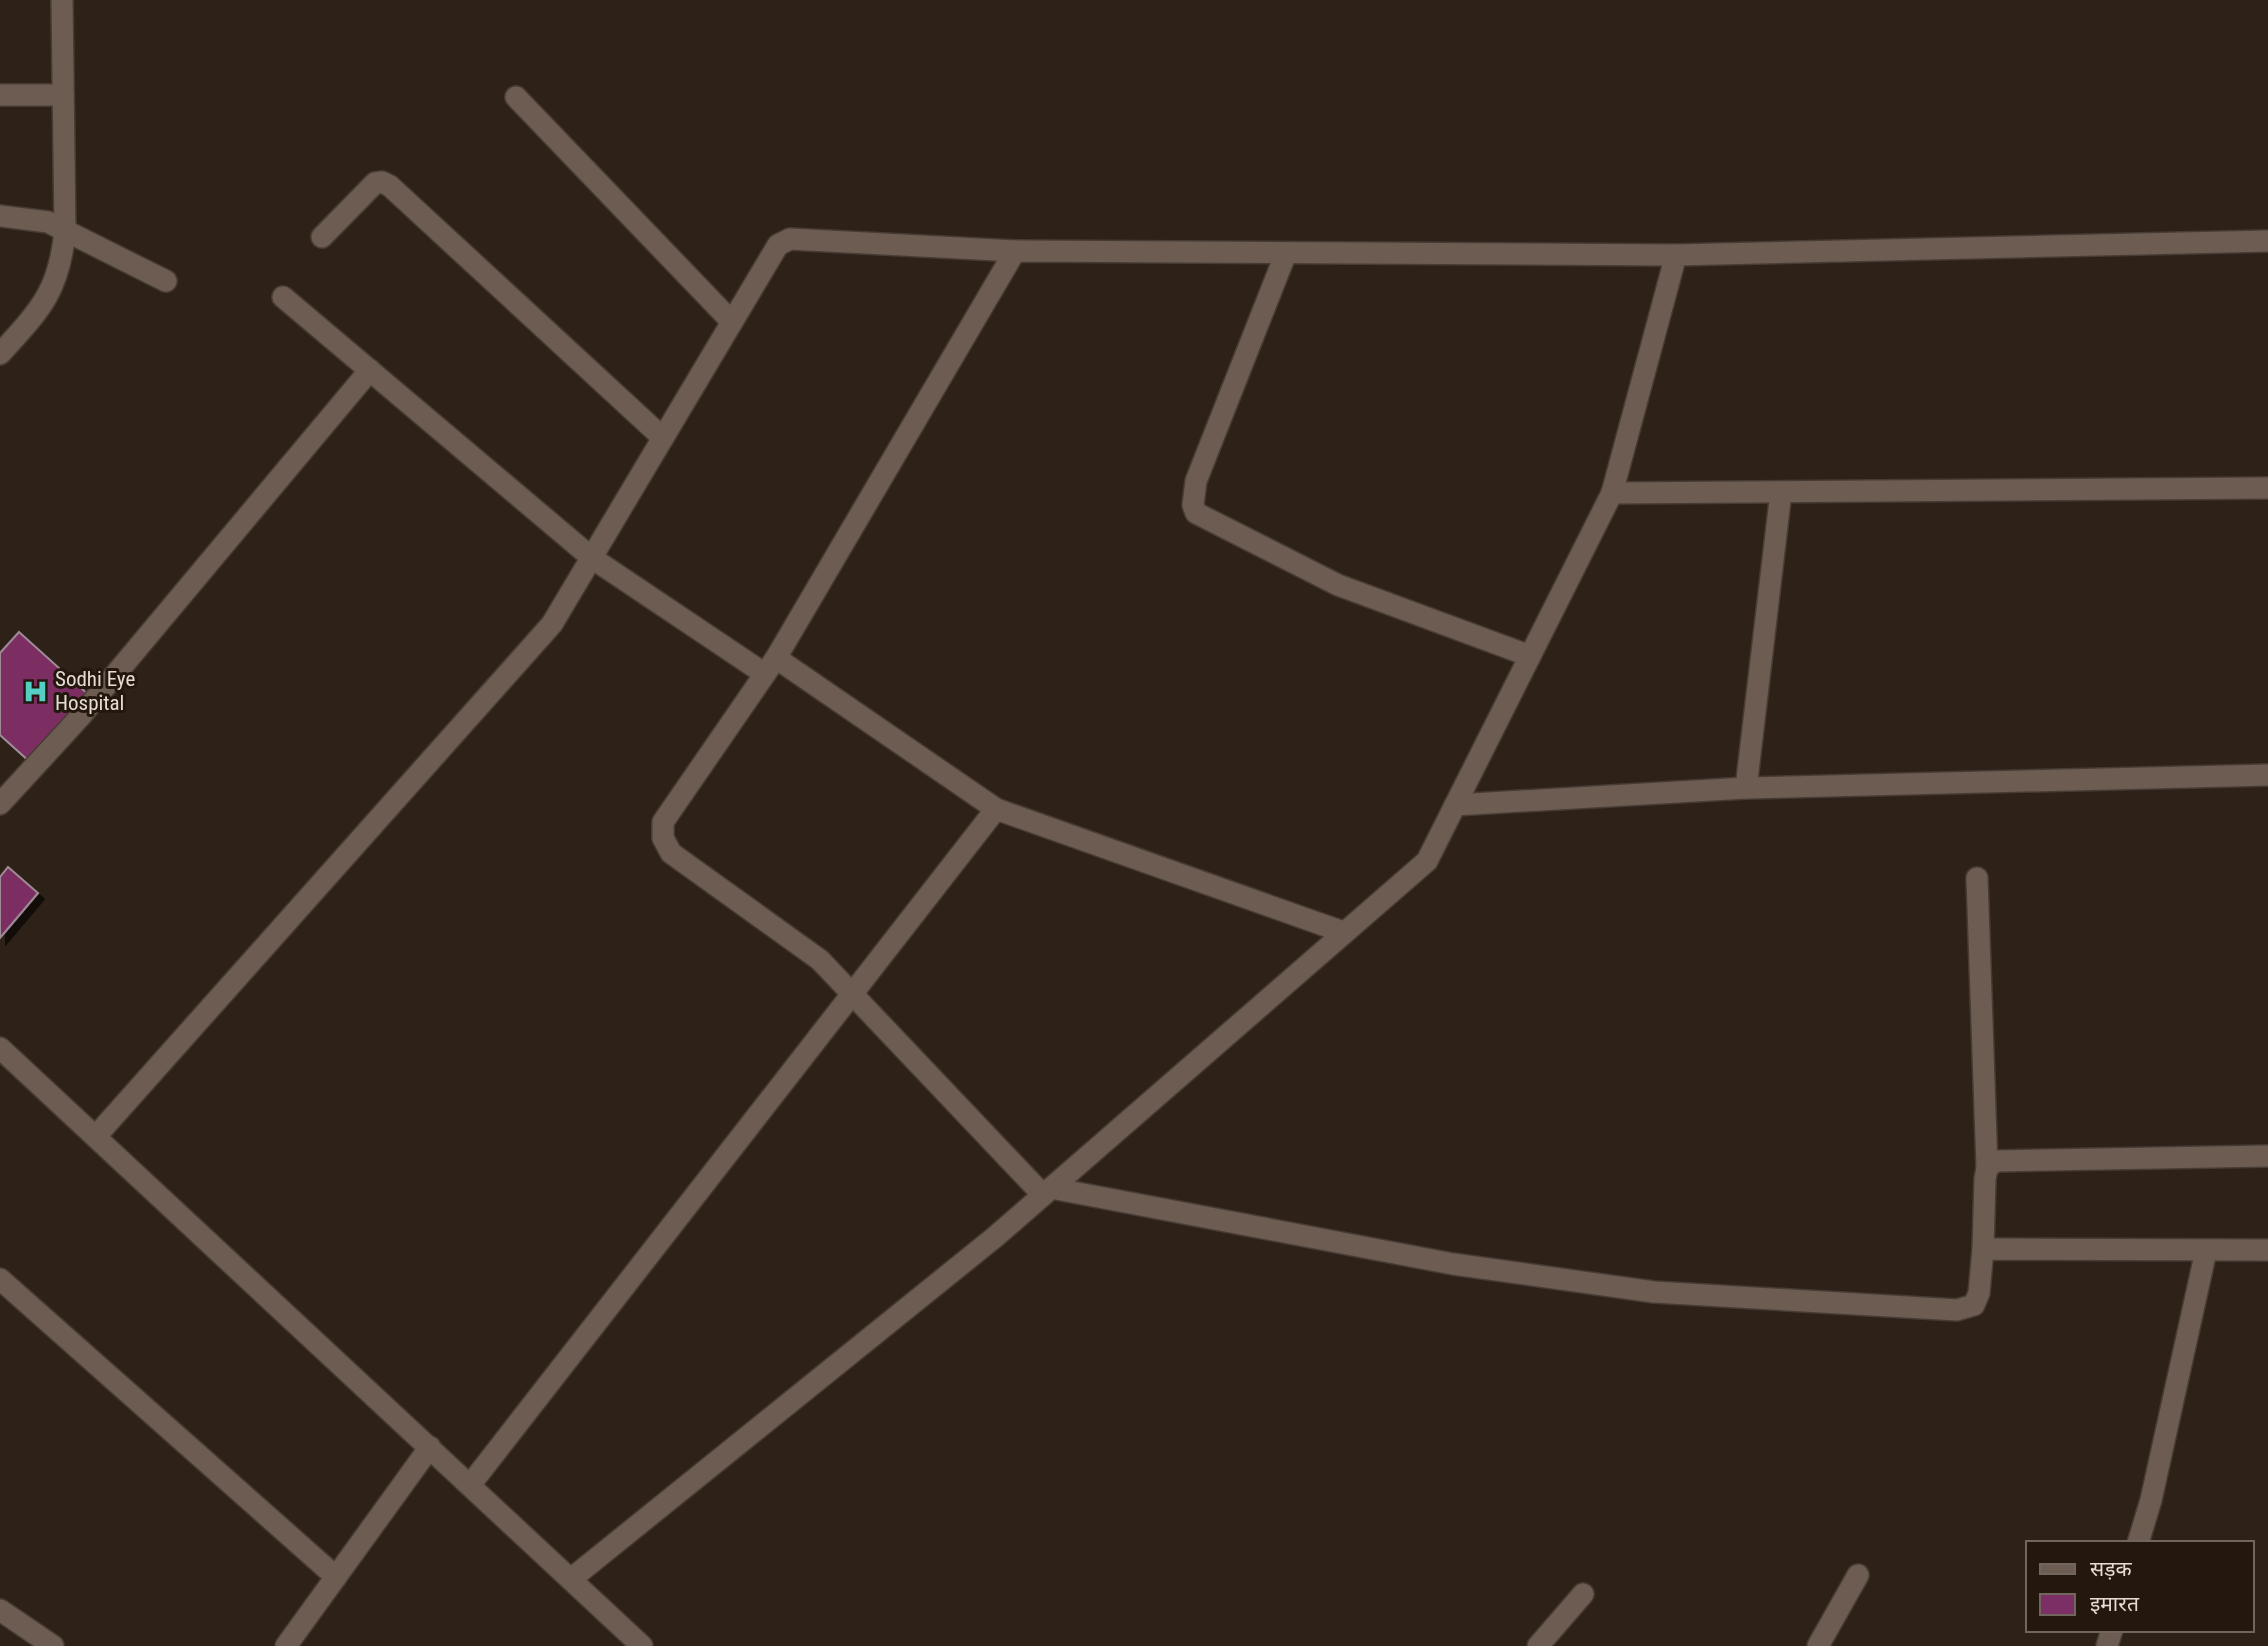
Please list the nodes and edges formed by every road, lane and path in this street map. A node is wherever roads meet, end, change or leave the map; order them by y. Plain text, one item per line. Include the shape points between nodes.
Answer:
1 (62, 0) edge
2 (64, 95) junction
3 (0, 96) edge
4 (516, 97) dead end
5 (0, 216) edge
6 (65, 231) junction
7 (322, 237) dead end
8 (2268, 241) edge
9 (1014, 251) junction
10 (1286, 253) junction
11 (1676, 255) junction
12 (166, 281) dead end
13 (283, 297) dead end
14 (732, 322) junction
15 (0, 354) edge
16 (370, 370) junction
17 (663, 438) junction
18 (2268, 488) edge
19 (1782, 492) junction
20 (1612, 493) junction
21 (592, 558) junction
22 (1530, 656) junction
23 (771, 666) junction
24 (2268, 775) edge
25 (1746, 788) junction
26 (0, 804) edge
27 (1455, 804) junction
28 (996, 809) junction
29 (1977, 878) dead end
30 (1343, 932) junction
31 (853, 996) junction
32 (3, 1057) edge
33 (97, 1135) junction
34 (2268, 1156) edge
35 (1987, 1168) junction
36 (1047, 1192) junction
37 (1983, 1249) junction
38 (2268, 1250) edge
39 (2206, 1251) junction
40 (0, 1279) edge
41 (430, 1447) junction
42 (470, 1485) junction
43 (2139, 1541) edge
44 (1858, 1575) dead end
45 (336, 1577) junction
46 (571, 1579) junction
47 (1583, 1594) dead end
48 (0, 1610) edge
49 (53, 1646) edge
50 (286, 1646) edge
51 (642, 1646) edge
52 (1538, 1646) edge
53 (1818, 1646) edge

1 - 2 street
2 - 3 street
2 - 6 street
4 - 14 street
5 - 6 street via 29,218
6 - 12 street
6 - 15 street via 62,266 51,290
7 - 17 street via 375,183 390,186
8 - 11 street
9 - 10 street
9 - 14 street via 790,239 778,245
9 - 23 street
10 - 11 street
10 - 22 street via 1196,481 1196,513 1338,586
11 - 20 street
13 - 16 street
14 - 17 street
16 - 21 street
16 - 26 street via 79,718
17 - 21 street
18 - 19 street
19 - 20 street
19 - 25 street
20 - 22 street
21 - 23 street
21 - 33 street via 552,624
22 - 27 street
23 - 28 street
23 - 31 street via 663,822 663,838 671,853 807,949
24 - 25 street
25 - 27 street
27 - 30 street via 1427,861
28 - 30 street
28 - 31 street
29 - 35 street
30 - 36 street
31 - 36 street
31 - 42 street
32 - 33 street
33 - 41 street
34 - 35 street via 1996,1161
35 - 37 street
36 - 37 street via 1453,1265 1654,1292 1957,1310 1974,1305
36 - 46 street
37 - 39 street
38 - 39 street
39 - 43 street
40 - 45 street
41 - 42 street
41 - 45 street
42 - 46 street
44 - 53 street
45 - 50 street
46 - 51 street
47 - 52 street
48 - 49 street

